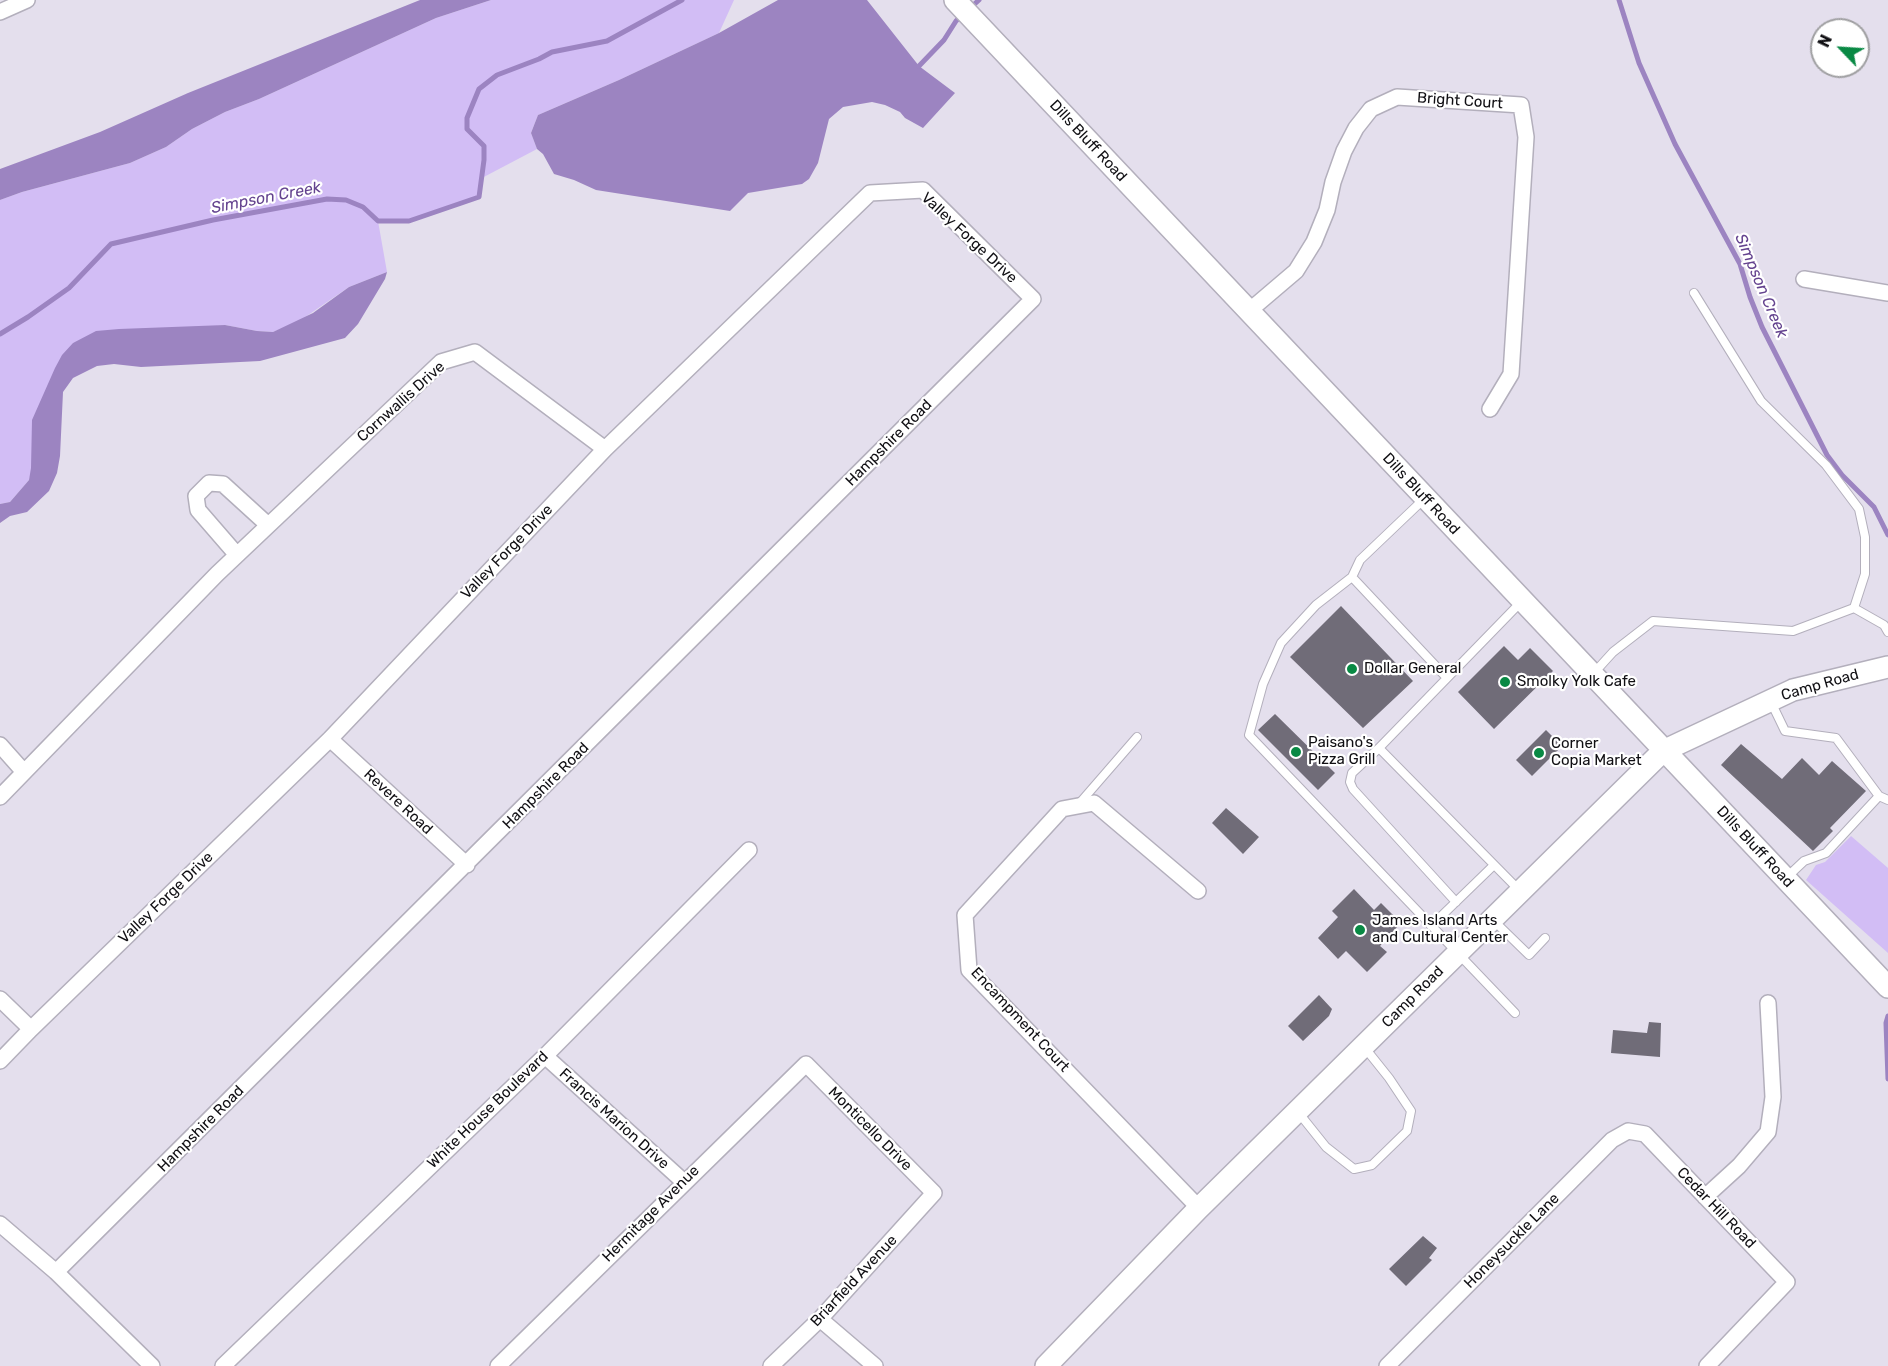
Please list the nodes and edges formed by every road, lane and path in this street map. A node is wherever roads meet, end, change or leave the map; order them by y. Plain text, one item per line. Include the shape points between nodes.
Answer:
1 (27, 0) edge
2 (955, 0) edge
3 (0, 12) edge
4 (1804, 279) dead end
5 (1694, 293) dead end
6 (1888, 293) edge
7 (1033, 299) joint
8 (1249, 311) junction
9 (1490, 409) dead end
10 (605, 450) junction
11 (1425, 498) junction
12 (268, 525) junction
13 (237, 555) junction
14 (1352, 578) junction
15 (1522, 601) junction
16 (1854, 608) junction
17 (1888, 632) edge
18 (1888, 666) edge
19 (1592, 675) junction
20 (1447, 678) junction
21 (1770, 701) junction
22 (1137, 737) dead end
23 (330, 739) junction
24 (0, 745) edge
25 (1379, 748) junction
26 (1663, 750) junction
27 (24, 772) junction
28 (1879, 796) junction
29 (0, 797) edge
30 (1888, 800) edge
31 (1077, 806) junction
32 (749, 850) dead end
33 (467, 865) junction
34 (1494, 865) junction
35 (1785, 879) junction
36 (1198, 891) dead end
37 (1520, 891) junction
38 (1456, 902) junction
39 (1491, 919) junction
40 (1431, 926) junction
41 (1545, 938) dead end
42 (1457, 953) junction
43 (1888, 987) edge
44 (0, 999) edge
45 (1768, 1003) dead end
46 (1515, 1013) dead end
47 (31, 1029) junction
48 (1363, 1046) junction
49 (545, 1056) junction
50 (0, 1062) edge
51 (806, 1064) joint
52 (1297, 1111) junction
53 (1645, 1134) joint
54 (684, 1182) junction
55 (934, 1193) joint
56 (1705, 1197) junction
57 (1199, 1208) junction
58 (0, 1224) edge
59 (56, 1272) junction
60 (820, 1319) junction
61 (152, 1366) edge
62 (223, 1366) edge
63 (498, 1366) edge
64 (771, 1366) edge
65 (874, 1366) edge
66 (1046, 1366) edge
67 (1387, 1366) edge
68 (1707, 1366) edge

1 - 3 street
2 - 8 street, Dills Bluff Road
4 - 6 street
5 - 16 lane via 1761,401 1826,465 1859,509 1865,537 1865,574
7 - 10 street, Valley Forge Drive via 923,190 870,193
7 - 33 street, Hampshire Road
8 - 9 street, Bright Court via 1296,271 1314,242 1344,151 1371,109 1397,97 1521,105 1526,137 1511,374
8 - 11 street, Dills Bluff Road
10 - 12 street, Cornwallis Drive via 475,351 441,362
10 - 23 street, Valley Forge Drive
11 - 14 lane via 1360,560
11 - 15 street, Dills Bluff Road
12 - 13 street, Cornwallis Drive
12 - 13 street via 224,484 209,483 196,496 198,510
13 - 27 street, Cornwallis Drive
14 - 20 lane
14 - 40 lane via 1316,605 1281,643 1263,684 1249,735
15 - 19 street, Dills Bluff Road
15 - 20 lane
16 - 17 lane via 1884,625
16 - 19 lane via 1793,631 1653,621 1613,652
18 - 21 street, Camp Road via 1793,690
19 - 26 street, Dills Bluff Road
20 - 25 lane
21 - 26 street, Camp Road
21 - 28 lane via 1785,732 1836,738
22 - 31 lane
23 - 33 street, Revere Road
23 - 47 street, Valley Forge Drive
24 - 27 street
25 - 34 lane
25 - 38 lane via 1352,773 1353,789
26 - 35 street, Dills Bluff Road
26 - 37 street, Camp Road
27 - 29 street, Cornwallis Drive
28 - 30 lane
28 - 35 lane via 1826,853 1804,861
31 - 36 street via 1094,803
31 - 57 street, Encampment Court via 1062,808 965,915 969,970
32 - 49 street, White House Boulevard
33 - 59 street, Hampshire Road
34 - 37 lane
34 - 38 lane
35 - 43 street, Dills Bluff Road
37 - 39 street, Camp Road
38 - 40 lane
39 - 41 lane via 1529,955
39 - 42 street, Camp Road
40 - 42 lane
42 - 46 lane
42 - 48 street, Camp Road
44 - 47 street
45 - 56 street via 1773,1097 1768,1132
47 - 50 street, Valley Forge Drive
48 - 52 street, Camp Road
48 - 52 lane via 1411,1111 1407,1131 1386,1152 1372,1165 1354,1169 1326,1146
49 - 54 street, Francis Marion Drive
49 - 62 street, White House Boulevard
51 - 54 street, Hermitage Avenue
51 - 55 street, Monticello Drive
52 - 57 street, Camp Road
53 - 56 street, Cedar Hill Road
53 - 67 street, Honeysuckle Lane via 1628,1131 1612,1140
54 - 63 street, Hermitage Avenue
55 - 60 street, Briarfield Avenue
56 - 68 street, Cedar Hill Road via 1787,1282
57 - 66 street, Camp Road
58 - 59 street
59 - 61 street
60 - 64 street, Briarfield Avenue
60 - 65 street

